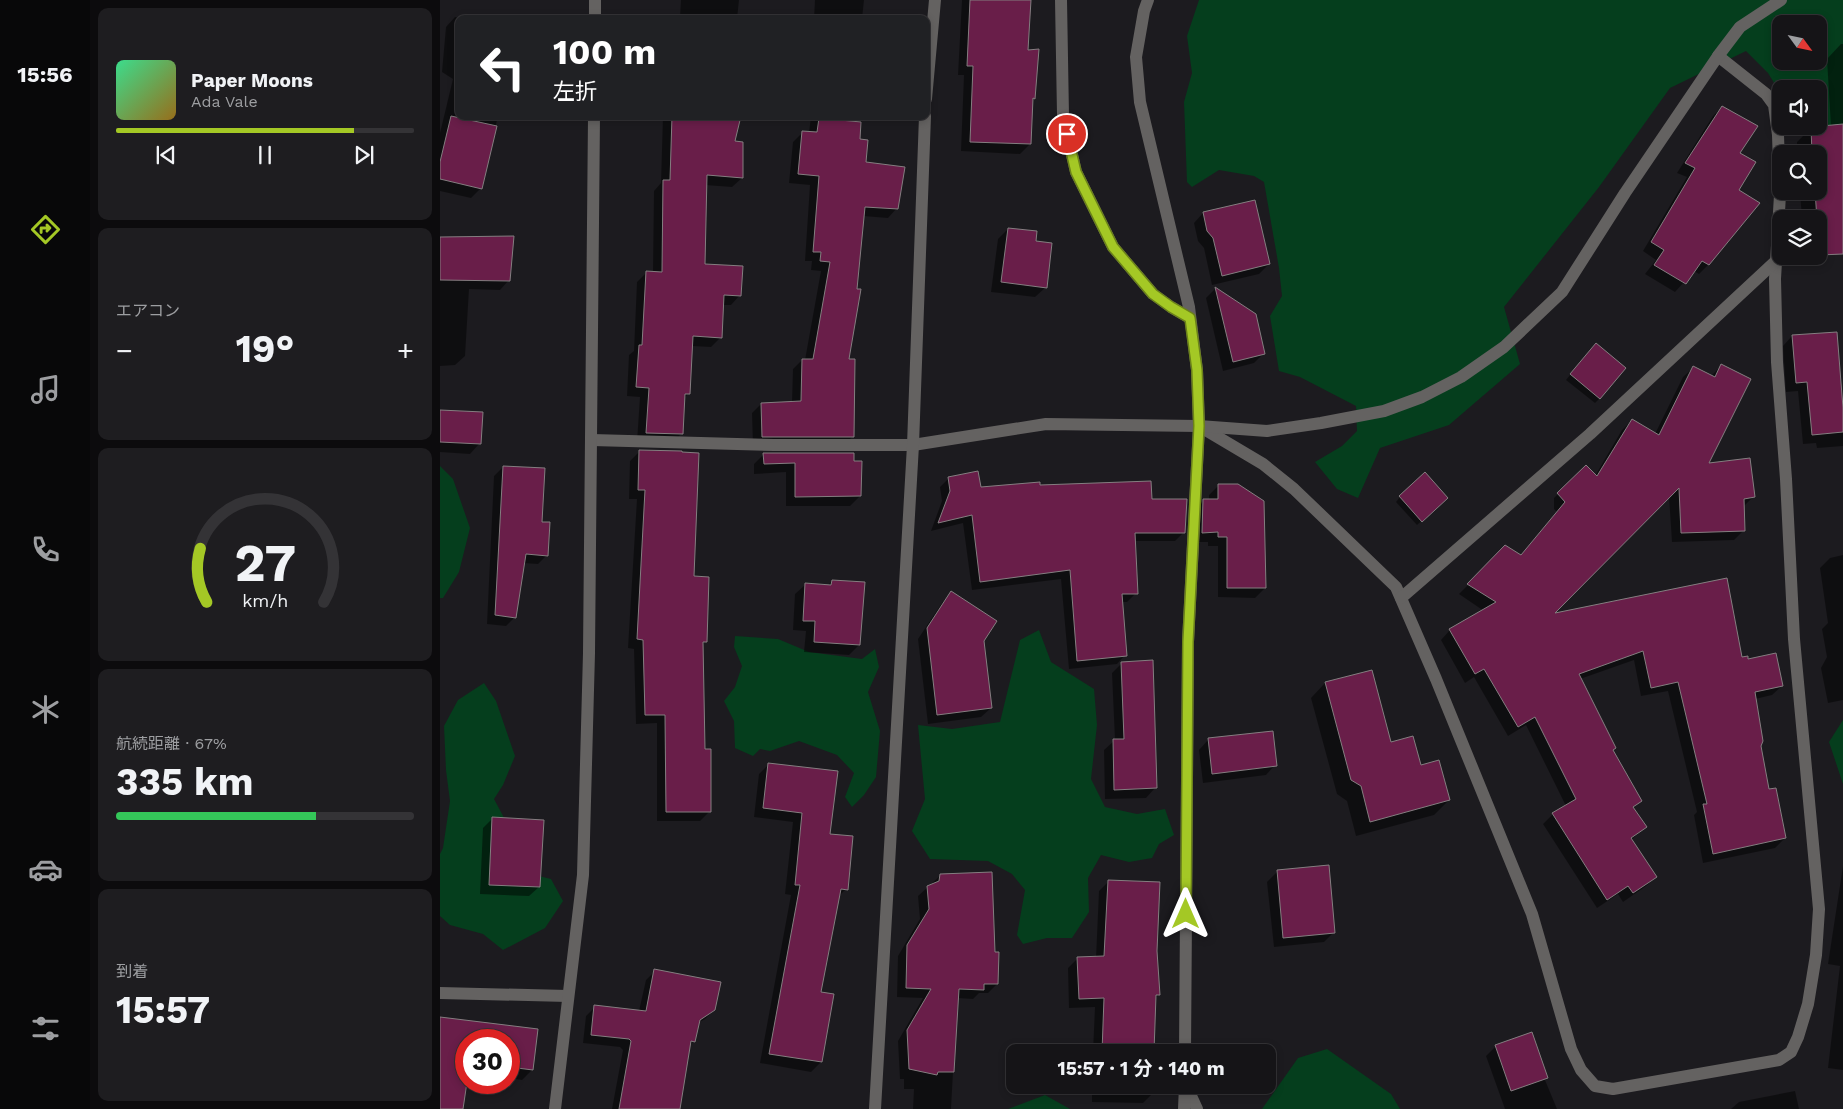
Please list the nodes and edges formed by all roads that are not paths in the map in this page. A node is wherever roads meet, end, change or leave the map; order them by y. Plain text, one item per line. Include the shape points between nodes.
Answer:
1 (595, 0) edge
2 (935, 0) edge
3 (1061, 0) edge
4 (1148, 0) edge
5 (1781, 0) edge
6 (595, 15) edge
7 (930, 55) edge
8 (1718, 56) junction
9 (594, 120) edge
10 (925, 120) edge
11 (1779, 210) edge
12 (1772, 265) edge
13 (1776, 265) edge
14 (1190, 318) junction
15 (1199, 426) junction
16 (592, 440) junction
17 (913, 445) junction
18 (1401, 598) junction
19 (440, 993) edge
20 (568, 996) junction
21 (1185, 1044) edge
22 (1185, 1094) edge
23 (1190, 1094) edge
24 (555, 1109) edge
25 (875, 1109) edge
26 (1184, 1109) edge
27 (1197, 1109) edge

1 - 6 street
2 - 7 street
3 - 14 street via 1063,115 1076,172 1113,247 1153,294
4 - 14 street via 1136,57 1140,102
5 - 8 street via 1740,27
8 - 11 street via 1766,94 1774,106 1778,135
8 - 15 street via 1562,292 1504,347 1460,378 1422,397 1384,410 1267,431
9 - 16 street
10 - 17 street
12 - 18 street via 1590,434
13 - 18 street via 1777,362 1794,639 1819,909 1808,1004 1791,1052 1779,1060 1613,1089 1595,1086 1581,1070 1571,1049 1532,914
14 - 15 street via 1197,370
15 - 17 street via 1046,424
15 - 18 street via 1263,464 1294,488 1396,587
15 - 21 street via 1188,642
16 - 17 street
16 - 20 street via 582,876
17 - 25 street
19 - 20 street
20 - 24 street
22 - 26 street
23 - 27 street

